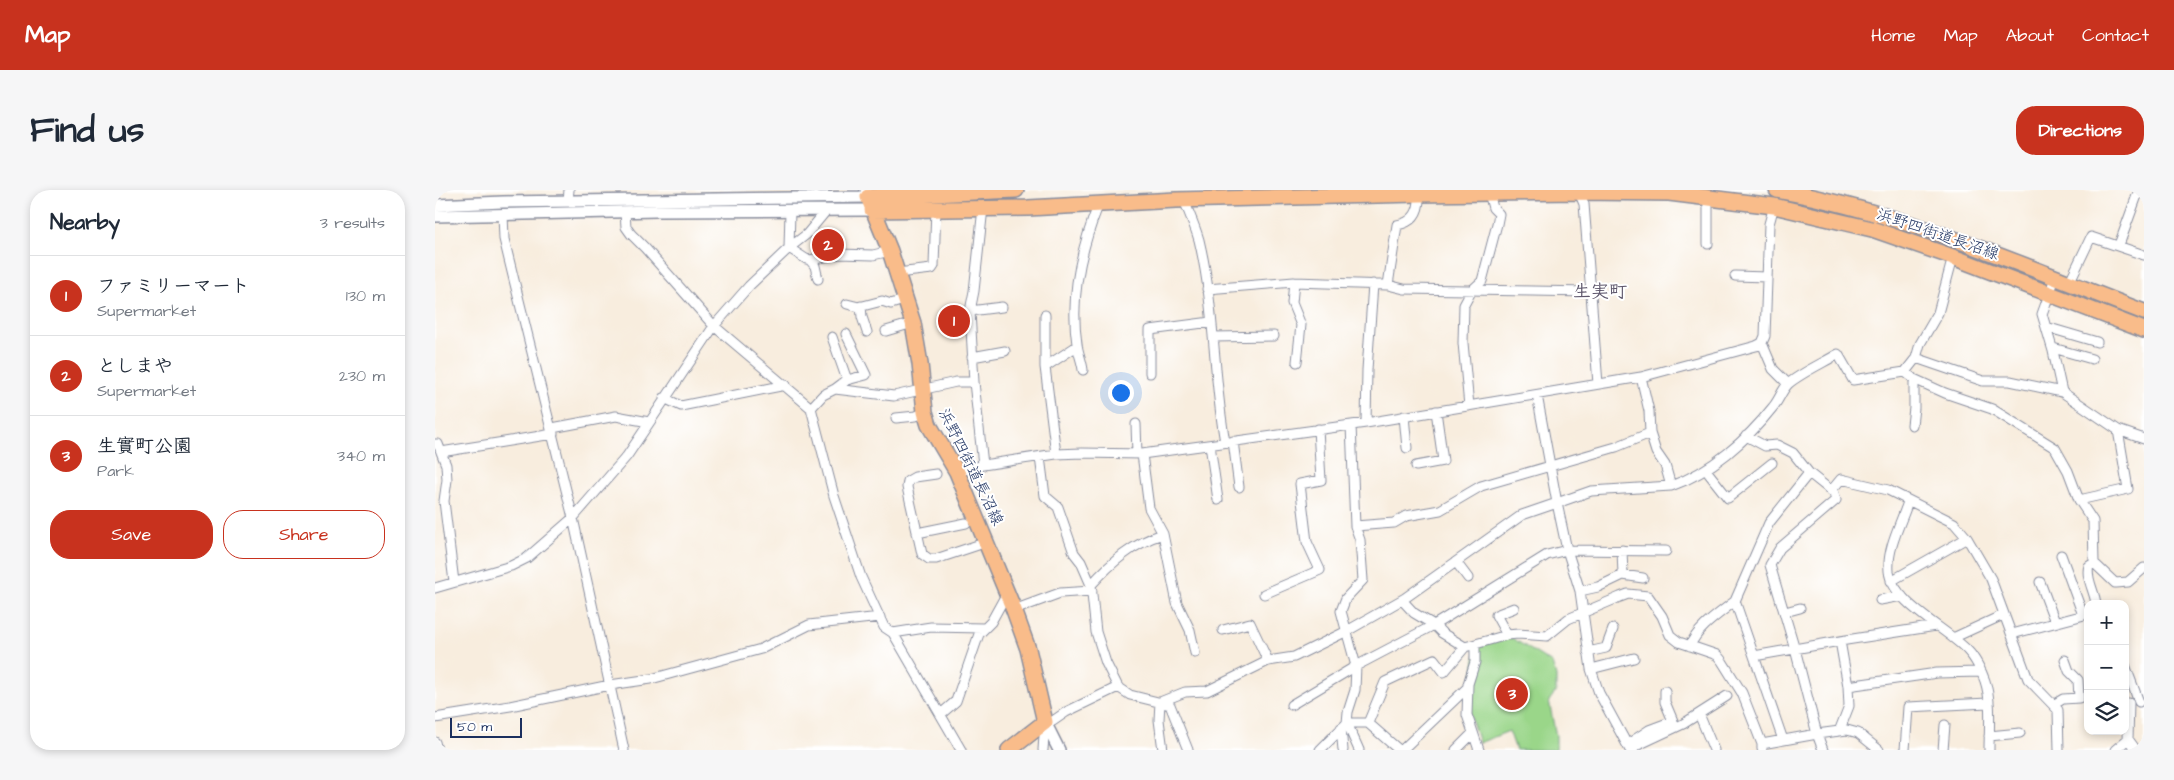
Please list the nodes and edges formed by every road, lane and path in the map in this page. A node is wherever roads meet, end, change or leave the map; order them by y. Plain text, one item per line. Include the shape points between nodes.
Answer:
1 (1016, 190) edge
2 (1778, 190) edge
3 (2139, 190) edge
4 (1579, 191) edge
5 (1300, 193) edge
6 (1489, 193) junction
7 (1419, 194) junction
8 (619, 195) edge
9 (568, 196) edge
10 (1708, 198) junction
11 (869, 199) edge
12 (1184, 200) junction
13 (435, 205) edge
14 (1098, 206) junction
15 (1774, 206) junction
16 (935, 208) junction
17 (983, 208) junction
18 (790, 211) junction
19 (826, 211) junction
20 (625, 212) junction
21 (503, 214) junction
22 (435, 216) edge
23 (1708, 244) dead end
24 (2119, 245) junction
25 (789, 248) junction
26 (890, 251) junction
27 (2144, 255) edge
28 (1953, 257) junction
29 (811, 260) junction
30 (897, 273) junction
31 (1735, 276) dead end
32 (1767, 277) junction
33 (818, 279) dead end
34 (2062, 281) junction
35 (1294, 282) junction
36 (1373, 284) junction
37 (1388, 285) junction
38 (1207, 289) junction
39 (1472, 290) junction
40 (1590, 292) junction
41 (2049, 293) junction
42 (907, 299) junction
43 (847, 304) dead end
44 (861, 306) junction
45 (1002, 307) dead end
46 (970, 311) junction
47 (2144, 312) edge
48 (1045, 315) dead end
49 (1211, 322) junction
50 (913, 323) junction
51 (714, 326) junction
52 (2046, 327) junction
53 (2144, 330) edge
54 (886, 331) dead end
55 (867, 332) dead end
56 (846, 334) dead end
57 (1274, 336) dead end
58 (832, 337) dead end
59 (1213, 337) junction
60 (2097, 342) dead end
61 (1762, 343) junction
62 (1077, 346) junction
63 (2053, 348) junction
64 (1005, 351) dead end
65 (972, 357) junction
66 (1916, 358) junction
67 (2092, 359) dead end
68 (1297, 362) dead end
69 (1045, 367) junction
70 (1083, 370) dead end
71 (1905, 372) junction
72 (1150, 374) dead end
73 (1641, 377) junction
74 (1914, 379) junction
75 (847, 380) junction
76 (974, 382) junction
77 (1598, 384) junction
78 (1788, 384) junction
79 (786, 385) junction
80 (923, 388) junction
81 (835, 389) junction
82 (2062, 392) junction
83 (1537, 395) junction
84 (664, 398) junction
85 (1469, 406) junction
86 (811, 408) junction
87 (1436, 411) junction
88 (925, 412) junction
89 (1403, 416) junction
90 (896, 418) dead end
91 (649, 422) junction
92 (1366, 423) junction
93 (1135, 424) dead end
94 (1351, 425) junction
95 (1912, 425) dead end
96 (1318, 429) junction
97 (2118, 430) junction
98 (553, 431) junction
99 (1650, 433) junction
100 (1746, 436) junction
101 (2144, 439) edge
102 (1229, 442) junction
103 (435, 444) edge
104 (1210, 445) junction
105 (1407, 448) dead end
106 (441, 452) junction
107 (1056, 454) junction
108 (1139, 454) junction
109 (1040, 457) junction
110 (1772, 463) dead end
111 (983, 465) junction
112 (1416, 466) dead end
113 (1550, 467) junction
114 (1706, 470) junction
115 (957, 472) junction
116 (1809, 473) junction
117 (936, 474) dead end
118 (1671, 486) junction
119 (1239, 487) dead end
120 (1831, 491) junction
121 (1218, 500) dead end
122 (2079, 500) junction
123 (1908, 502) junction
124 (1557, 503) junction
125 (573, 518) junction
126 (966, 523) dead end
127 (1355, 526) junction
128 (917, 533) junction
129 (1163, 534) junction
130 (1967, 538) junction
131 (987, 542) junction
132 (1567, 550) junction
133 (1622, 550) junction
134 (1665, 551) dead end
135 (2061, 555) dead end
136 (1456, 562) junction
137 (2094, 563) junction
138 (2144, 568) edge
139 (1623, 575) junction
140 (1467, 578) dead end
141 (1643, 578) dead end
142 (1891, 581) junction
143 (454, 582) junction
144 (2040, 582) dead end
145 (435, 588) edge
146 (1091, 588) junction
147 (1580, 591) junction
148 (1007, 593) junction
149 (1264, 594) dead end
150 (1902, 596) junction
151 (1402, 600) junction
152 (1880, 600) dead end
153 (2096, 600) edge
154 (1735, 601) junction
155 (1514, 608) dead end
156 (1800, 608) dead end
157 (1014, 610) junction
158 (1785, 612) junction
159 (2084, 612) edge
160 (1583, 613) junction
161 (2084, 614) edge
162 (2003, 615) junction
163 (880, 618) junction
164 (2055, 622) junction
165 (1435, 625) junction
166 (1936, 626) junction
167 (983, 628) junction
168 (1613, 629) dead end
169 (1223, 630) dead end
170 (1347, 631) junction
171 (893, 632) junction
172 (2012, 634) junction
173 (1507, 635) junction
174 (1953, 638) junction
175 (1840, 641) junction
176 (1690, 646) junction
177 (1470, 647) junction
178 (1795, 649) junction
179 (1588, 652) junction
180 (1195, 653) dead end
181 (1754, 656) junction
182 (1635, 658) dead end
183 (2065, 660) dead end
184 (1267, 661) junction
185 (1356, 666) junction
186 (1591, 669) junction
187 (1980, 672) junction
188 (2129, 682) edge
189 (610, 685) junction
190 (1848, 686) junction
191 (1118, 687) junction
192 (1467, 688) junction
193 (1665, 691) dead end
194 (1727, 696) dead end
195 (2079, 698) junction
196 (2084, 701) edge
197 (1159, 702) junction
198 (1989, 703) junction
199 (2134, 703) edge
200 (1291, 705) dead end
201 (2053, 705) junction
202 (941, 714) junction
203 (1699, 714) junction
204 (435, 718) edge
205 (1045, 722) junction
206 (1368, 723) junction
207 (1344, 725) junction
208 (1945, 725) dead end
209 (1840, 729) junction
210 (1473, 733) junction
211 (2020, 733) dead end
212 (1817, 734) junction
213 (1989, 736) junction
214 (2128, 739) junction
215 (1783, 740) junction
216 (435, 742) edge
217 (1762, 747) edge
218 (1630, 748) edge
219 (437, 750) edge
220 (624, 750) edge
221 (961, 750) edge
222 (1009, 750) edge
223 (1043, 750) edge
224 (1059, 750) edge
225 (1163, 750) edge
226 (1188, 750) edge
227 (1320, 750) edge
228 (1343, 750) edge
229 (1359, 750) edge
230 (1401, 750) edge
231 (1456, 750) edge
232 (1479, 750) edge
233 (1714, 750) edge
234 (1823, 750) edge
235 (1879, 750) edge
236 (1905, 750) edge
237 (1943, 750) edge
238 (1989, 750) edge
239 (2059, 750) edge
240 (2115, 750) edge
241 (2136, 750) edge

1 - 11 main road
2 - 15 main road
2 - 34 main road, 浜野四街道長沼線 via 1835,201 1903,221
3 - 24 street
4 - 6 main road, 浜野四街道長沼線
4 - 10 main road, 浜野四街道長沼線 via 1669,193
4 - 40 street via 1584,204
5 - 7 main road, 浜野四街道長沼線
5 - 12 main road, 浜野四街道長沼線
6 - 7 main road, 浜野四街道長沼線
6 - 39 street via 1493,208 1499,214 1482,281
7 - 37 street via 1416,214 1407,223 1397,225
8 - 9 street
8 - 11 street
9 - 13 street
10 - 15 main road, 浜野四街道長沼線
10 - 23 street
11 - 16 main road, 浜野四街道長沼線
11 - 19 street
11 - 26 main road, 浜野四街道長沼線
12 - 14 main road, 浜野四街道長沼線
12 - 38 street via 1199,239
14 - 17 main road, 浜野四街道長沼線
14 - 62 street via 1086,236 1076,291
15 - 28 main road, 浜野四街道長沼線 via 1872,229
15 - 32 street via 1769,224
16 - 17 main road, 浜野四街道長沼線
16 - 30 street via 934,266 932,269
17 - 46 street
18 - 19 street
18 - 20 street
18 - 25 street
19 - 25 street via 807,234
20 - 21 street
20 - 51 street via 626,227 631,234
21 - 22 street
21 - 98 street via 513,276
24 - 27 street
24 - 34 street via 2091,237
25 - 29 street
25 - 51 street
26 - 29 street via 873,255 839,254
26 - 30 main road, 浜野四街道長沼線
28 - 41 main road, 浜野四街道長沼線
28 - 66 street via 1938,313 1920,344
29 - 33 street
30 - 42 main road, 浜野四街道長沼線
31 - 32 street
32 - 61 street
34 - 41 street
34 - 47 main road, 浜野四街道長沼線
35 - 36 street
35 - 38 street
35 - 68 street via 1292,303 1301,325
36 - 37 street
36 - 92 street
37 - 39 street via 1404,289
38 - 49 street
39 - 40 street
39 - 85 street via 1464,306 1463,343
40 - 77 street
41 - 52 street via 2042,314
41 - 53 main road, 浜野四街道長沼線
42 - 44 street via 891,304 882,301
42 - 50 main road, 浜野四街道長沼線
43 - 44 street
44 - 55 street
45 - 46 street
46 - 65 street
48 - 69 street
49 - 59 street
49 - 72 street via 1150,330
50 - 54 street
50 - 80 main road, 浜野四街道長沼線
51 - 79 street
51 - 84 street
52 - 60 street
52 - 63 street
56 - 75 street via 866,375
57 - 59 street
58 - 75 street
59 - 102 street via 1220,416
61 - 73 street
61 - 78 street via 1773,369
62 - 69 street
62 - 70 street
63 - 67 street
63 - 82 street
64 - 65 street
65 - 76 street
66 - 71 street
66 - 82 street via 1983,380 2010,380
69 - 107 street
71 - 74 street
71 - 78 street via 1853,380 1838,354
73 - 77 street
73 - 99 street via 1649,411
74 - 95 street
74 - 122 street via 1992,409 2055,448
75 - 81 street
76 - 80 street
76 - 111 street
77 - 83 street
78 - 100 street
79 - 84 street via 681,406
79 - 86 street
80 - 81 street via 894,396
80 - 88 main road, 浜野四街道長沼線
81 - 86 street via 823,395
82 - 97 street
83 - 85 street
83 - 113 street
84 - 91 street
85 - 87 street
86 - 163 street via 834,496 861,576
87 - 89 street
87 - 112 street via 1443,461
88 - 90 street
88 - 115 main road, 浜野四街道長沼線 via 929,425
89 - 92 street
89 - 105 street
91 - 98 street via 616,416
91 - 125 street via 627,456
92 - 94 street
93 - 108 street
94 - 96 street
94 - 127 street
96 - 102 street
96 - 149 street via 1321,480 1300,484 1307,542 1320,570
97 - 101 street
97 - 122 street via 2128,489
98 - 106 street
98 - 125 street
99 - 113 street
99 - 118 street
100 - 114 street
100 - 116 street via 1765,446 1777,444 1793,453
102 - 104 street
102 - 119 street
103 - 106 street
104 - 108 street
104 - 121 street
106 - 143 street via 446,465 444,501
107 - 108 street
107 - 109 street
108 - 129 street via 1149,508
109 - 111 street
109 - 146 street via 1045,496 1058,507 1074,553
110 - 114 street via 1729,498
111 - 115 street
113 - 124 street
113 - 127 street via 1481,486 1440,510 1406,516 1394,523
114 - 118 street
115 - 131 main road, 浜野四街道長沼線
116 - 120 street
116 - 154 street via 1769,523
117 - 128 street via 908,481
118 - 124 street via 1591,491
120 - 123 street via 1841,480 1889,490
120 - 158 street via 1837,500 1781,548 1770,566
122 - 137 street via 2093,521
123 - 130 street via 1954,523
123 - 142 street via 1891,550
124 - 132 street
124 - 136 street via 1522,515
125 - 143 street via 527,558 511,566
125 - 189 street
126 - 128 street
127 - 170 street via 1360,540 1363,580 1346,598 1341,611
128 - 131 street via 920,549 929,559
129 - 146 street via 1151,537 1114,560
129 - 180 street via 1177,603 1190,630
130 - 142 street
130 - 162 street via 1991,579
131 - 148 main road, 浜野四街道長沼線
132 - 133 street
132 - 147 street
132 - 165 street via 1547,555
133 - 134 street
133 - 139 street
135 - 159 street
136 - 140 street
136 - 151 street
137 - 138 street via 2115,583 2128,582
137 - 153 street via 2087,571
139 - 141 street
139 - 147 street via 1599,587
142 - 150 street
143 - 145 street
144 - 164 street
146 - 157 street via 1060,593
146 - 191 street via 1096,632 1105,662
147 - 160 street
148 - 157 main road, 浜野四街道長沼線
148 - 167 street via 991,622
150 - 152 street
150 - 166 street
151 - 165 street via 1414,613
151 - 170 street
154 - 176 street via 1694,638
154 - 181 street
155 - 173 street via 1496,614
156 - 158 street
157 - 205 main road, 浜野四街道長沼線 via 1028,649
158 - 178 street
160 - 173 street via 1568,619 1547,636
160 - 176 street via 1629,594 1648,596 1670,635
160 - 179 street
161 - 164 street
162 - 172 street
162 - 174 street
163 - 171 street via 884,627
163 - 189 street via 809,625 761,649 651,679
164 - 172 street
165 - 177 street via 1441,633
165 - 185 street
166 - 174 street
166 - 175 street
167 - 171 street via 931,627
167 - 202 street via 956,700
168 - 179 street via 1606,648
169 - 184 street via 1251,623
170 - 184 street via 1294,657
170 - 185 street
171 - 202 street
172 - 201 street via 2028,679
173 - 177 street
174 - 187 street via 1970,653
175 - 178 street
175 - 190 street
176 - 217 street via 1717,655 1722,661 1742,693
177 - 192 street via 1475,662
177 - 206 street via 1445,672 1434,660 1385,682
178 - 181 street
178 - 212 street
179 - 186 street
181 - 215 street
182 - 186 street
183 - 195 street via 2069,671 2078,680
184 - 197 street via 1207,691 1185,692
185 - 200 street
185 - 207 street via 1355,690
186 - 218 street via 1599,693
187 - 190 street via 1937,673
187 - 198 street
188 - 199 street
189 - 204 street
189 - 220 street
190 - 209 street via 1849,706
191 - 197 street via 1129,695
191 - 205 street via 1053,721
192 - 210 street via 1467,715
192 - 230 street
193 - 218 street via 1665,702 1673,721 1649,730
194 - 203 street
195 - 196 street
195 - 201 street via 2063,699
197 - 225 street
197 - 226 street via 1170,705
198 - 213 street
198 - 236 street via 1908,707
199 - 214 street
201 - 239 street via 2058,710
202 - 221 street
203 - 218 street
203 - 233 street
205 - 222 main road
205 - 223 street
205 - 224 street
206 - 207 street
206 - 230 street
207 - 227 street
207 - 228 street
207 - 229 street
208 - 237 street
209 - 212 street
209 - 235 street via 1858,733
210 - 231 street
210 - 232 street
211 - 213 street
212 - 215 street
212 - 234 street
213 - 238 street
214 - 240 street
214 - 241 street
215 - 217 street
216 - 219 street

